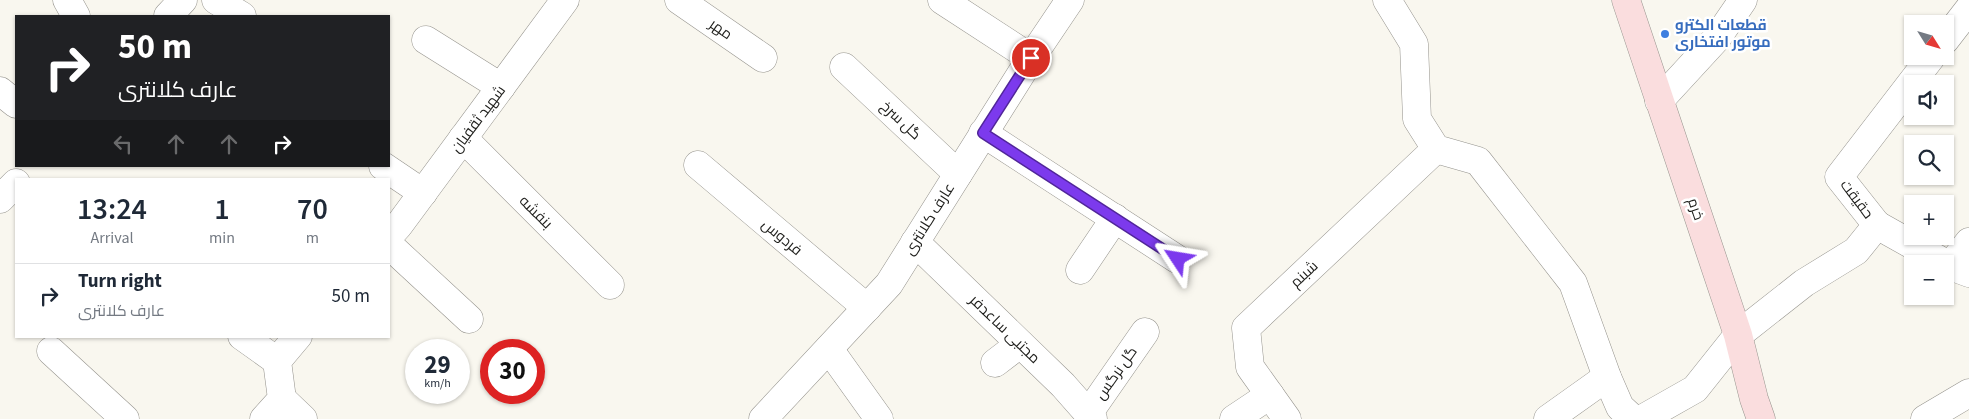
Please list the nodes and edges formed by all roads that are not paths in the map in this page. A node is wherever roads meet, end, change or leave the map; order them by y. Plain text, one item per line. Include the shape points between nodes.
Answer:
1 (67, 0) edge
2 (183, 0) edge
3 (216, 0) edge
4 (565, 0) edge
5 (679, 0) edge
6 (942, 0) edge
7 (1070, 0) edge
8 (1387, 0) edge
9 (1626, 0) edge
10 (1743, 0) edge
11 (1969, 9) edge
12 (75, 15) edge
13 (169, 15) edge
14 (240, 15) edge
15 (1954, 28) edge
16 (426, 40) dead end
17 (763, 58) dead end
18 (1031, 58) junction
19 (1925, 65) edge
20 (844, 67) dead end
21 (501, 87) junction
22 (0, 91) edge
23 (1659, 100) junction
24 (15, 103) edge
25 (983, 133) junction
26 (463, 138) junction
27 (1436, 150) junction
28 (698, 165) dead end
29 (31, 167) edge
30 (384, 167) edge
31 (958, 174) junction
32 (23, 178) edge
33 (15, 184) edge
34 (423, 193) junction
35 (0, 199) edge
36 (1115, 218) junction
37 (1876, 225) junction
38 (390, 235) edge
39 (915, 242) junction
40 (1969, 242) edge
41 (390, 247) edge
42 (1178, 259) dead end
43 (1960, 269) edge
44 (1080, 270) dead end
45 (610, 285) dead end
46 (867, 308) junction
47 (469, 319) dead end
48 (1145, 332) dead end
49 (1738, 334) junction
50 (245, 338) edge
51 (296, 338) edge
52 (1020, 344) junction
53 (829, 349) junction
54 (51, 351) dead end
55 (277, 361) junction
56 (995, 363) dead end
57 (1607, 377) junction
58 (1969, 393) edge
59 (1270, 395) junction
60 (282, 399) junction
61 (1090, 416) edge
62 (125, 419) edge
63 (264, 419) edge
64 (303, 419) edge
65 (763, 419) edge
66 (879, 419) edge
67 (1234, 419) edge
68 (1287, 419) edge
69 (1548, 419) edge
70 (1633, 419) edge
71 (1642, 419) edge
72 (1761, 419) edge
73 (1925, 419) edge

1 - 12 street
2 - 13 street
3 - 14 street
4 - 21 street, شهید ثقفیان
5 - 17 street, مهر
6 - 18 street
7 - 18 street, عارف کلانتری
8 - 27 street via 1414,44 1417,119
9 - 23 main road, خرم
10 - 23 street via 1717,38
11 - 15 street
16 - 21 street
18 - 25 street, عارف کلانتری
19 - 37 street, حقیقت via 1839,176
20 - 31 street, گل سرخ
21 - 26 street, شهید ثقفیان
22 - 24 street
23 - 49 main road, خرم
25 - 31 street, عارف کلانتری
25 - 36 street
26 - 34 street, شهید ثقفیان
26 - 45 street, بنفشه
27 - 57 street via 1478,161 1573,283
27 - 59 street, شبنم via 1246,328 1250,367
28 - 46 street, فردوس
29 - 32 street
30 - 34 street
31 - 39 street, عارف کلانتری
33 - 35 street
34 - 38 street, شهید ثقفیان
36 - 42 street
36 - 44 street
37 - 43 street
37 - 49 street, حقیقت via 1856,251 1804,284
39 - 46 street, عارف کلانتری via 889,284
39 - 52 street, مجتبی ساعدفر
40 - 43 street
41 - 47 street
46 - 53 street, عارف کلانتری
48 - 61 street, گل نرگس
49 - 71 street, حقیقت via 1695,389
49 - 72 main road, خرم
50 - 55 street
51 - 55 street
52 - 56 street
52 - 61 street, مجتبی ساعدفر
53 - 65 street, عارف کلانتری
53 - 66 street
54 - 62 street
55 - 60 street
57 - 69 street
57 - 70 street via 1620,407
58 - 73 street
59 - 67 street
59 - 68 street, شبنم
60 - 63 street
60 - 64 street

